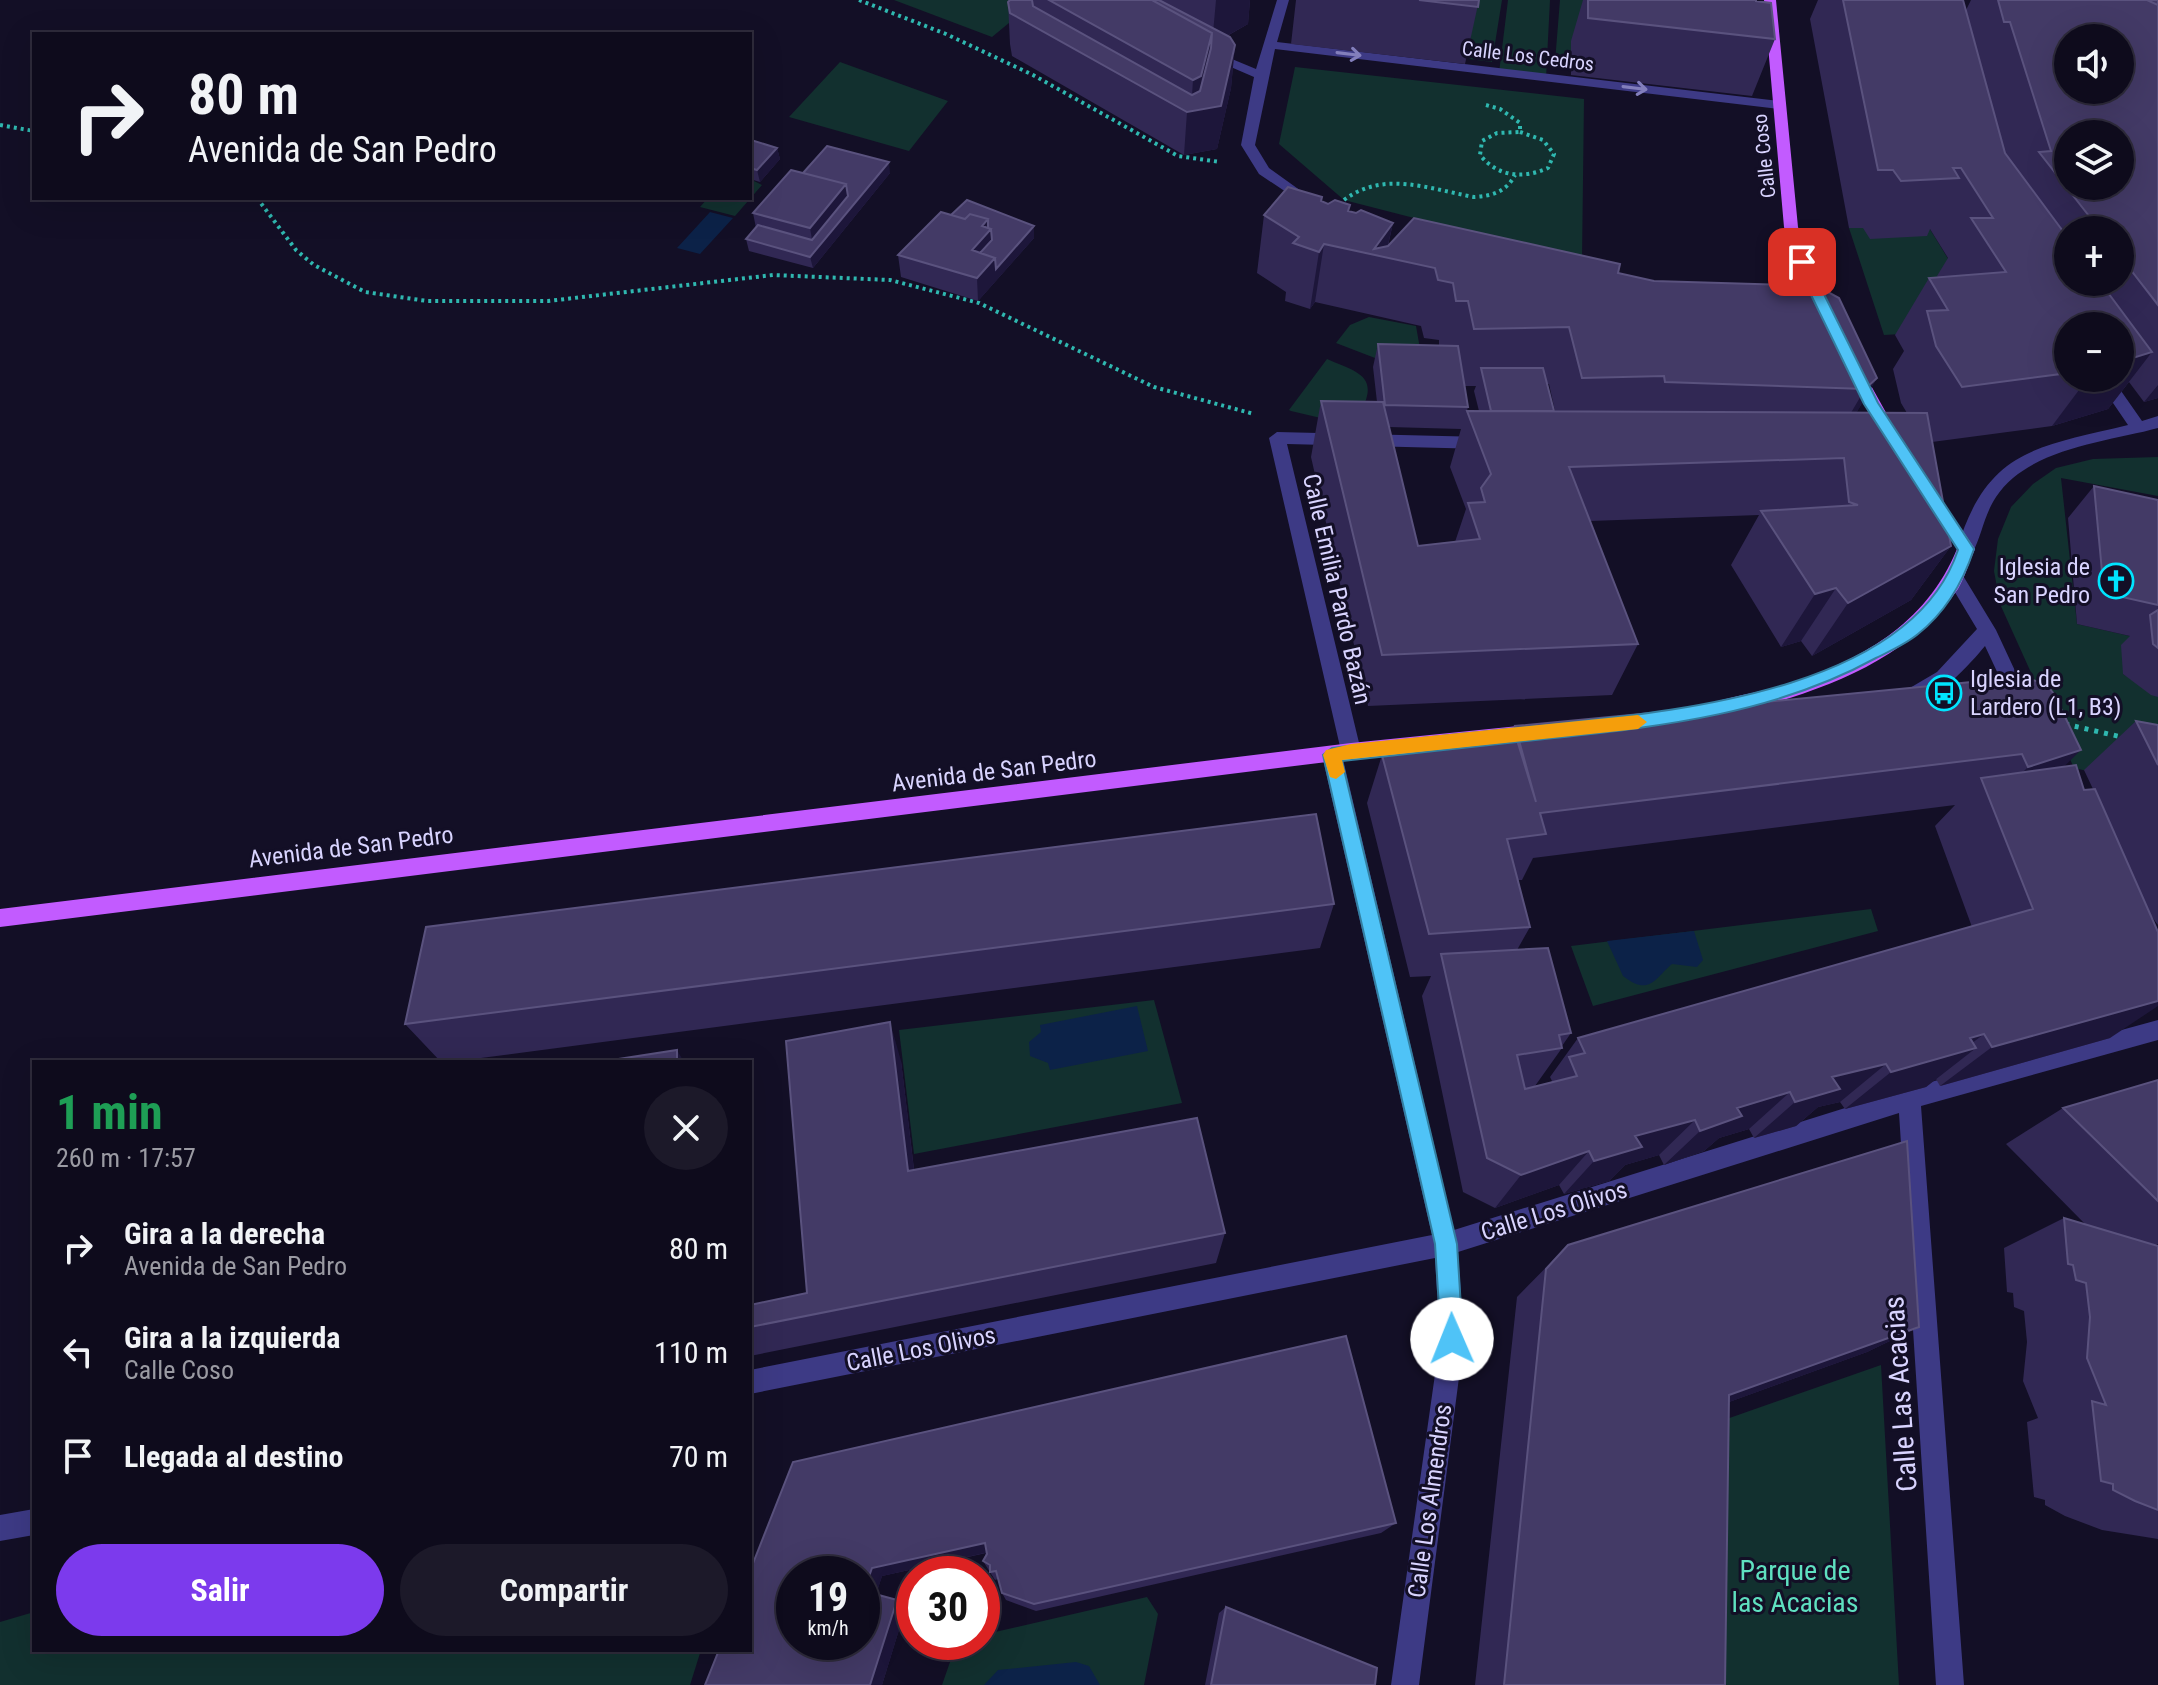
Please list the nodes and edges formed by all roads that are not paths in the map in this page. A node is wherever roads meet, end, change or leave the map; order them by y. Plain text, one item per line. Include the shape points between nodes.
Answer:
1 (1283, 0) edge
2 (1770, 0) edge
3 (1272, 45) junction
4 (1196, 47) edge
5 (1261, 75) junction
6 (1779, 105) junction
7 (1327, 215) edge
8 (1820, 310) edge
9 (1850, 361) edge
10 (2114, 392) edge
11 (2158, 422) edge
12 (2139, 428) junction
13 (1504, 444) edge
14 (1878, 451) edge
15 (1900, 451) joint
16 (1923, 484) edge
17 (1966, 549) junction
18 (1956, 579) junction
19 (1987, 630) junction
20 (1778, 694) junction
21 (1890, 702) edge
22 (1822, 703) edge
23 (1690, 714) edge
24 (2032, 728) edge
25 (1553, 730) edge
26 (1341, 753) junction
27 (0, 918) edge
28 (2158, 1030) edge
29 (1909, 1099) junction
30 (1446, 1244) junction
31 (752, 1382) edge
32 (32, 1522) edge
33 (0, 1528) edge
34 (1405, 1685) edge
35 (1950, 1685) edge

1 - 3 street
2 - 6 main road, Calle Coso
3 - 5 street
3 -> 6 street, Calle Los Cedros
4 - 5 street
5 - 7 street via 1248,145 1253,157 1264,171
6 - 8 main road, Calle Coso via 1791,227
9 - 15 main road
10 - 12 street
11 - 12 street
12 - 17 street via 2061,448 2006,473 1993,483 1977,510
13 - 26 street, Calle Emilia Pardo Bazán via 1277,438
14 - 15 street
16 - 17 main road
17 - 18 main road
18 - 19 street
18 - 20 main road via 1910,632 1842,669
19 - 21 street via 1940,681
19 - 24 street
20 - 22 street
20 - 23 main road
25 - 26 main road, Avenida de San Pedro
26 - 27 main road, Avenida de San Pedro
26 - 30 street, Calle Los Almendros
28 - 29 street, Calle Los Olivos
29 - 30 street, Calle Los Olivos
29 - 35 street, Calle Las Acacias
30 - 31 street, Calle Los Olivos
30 - 34 street, Calle Los Almendros via 1452,1339
32 - 33 street

